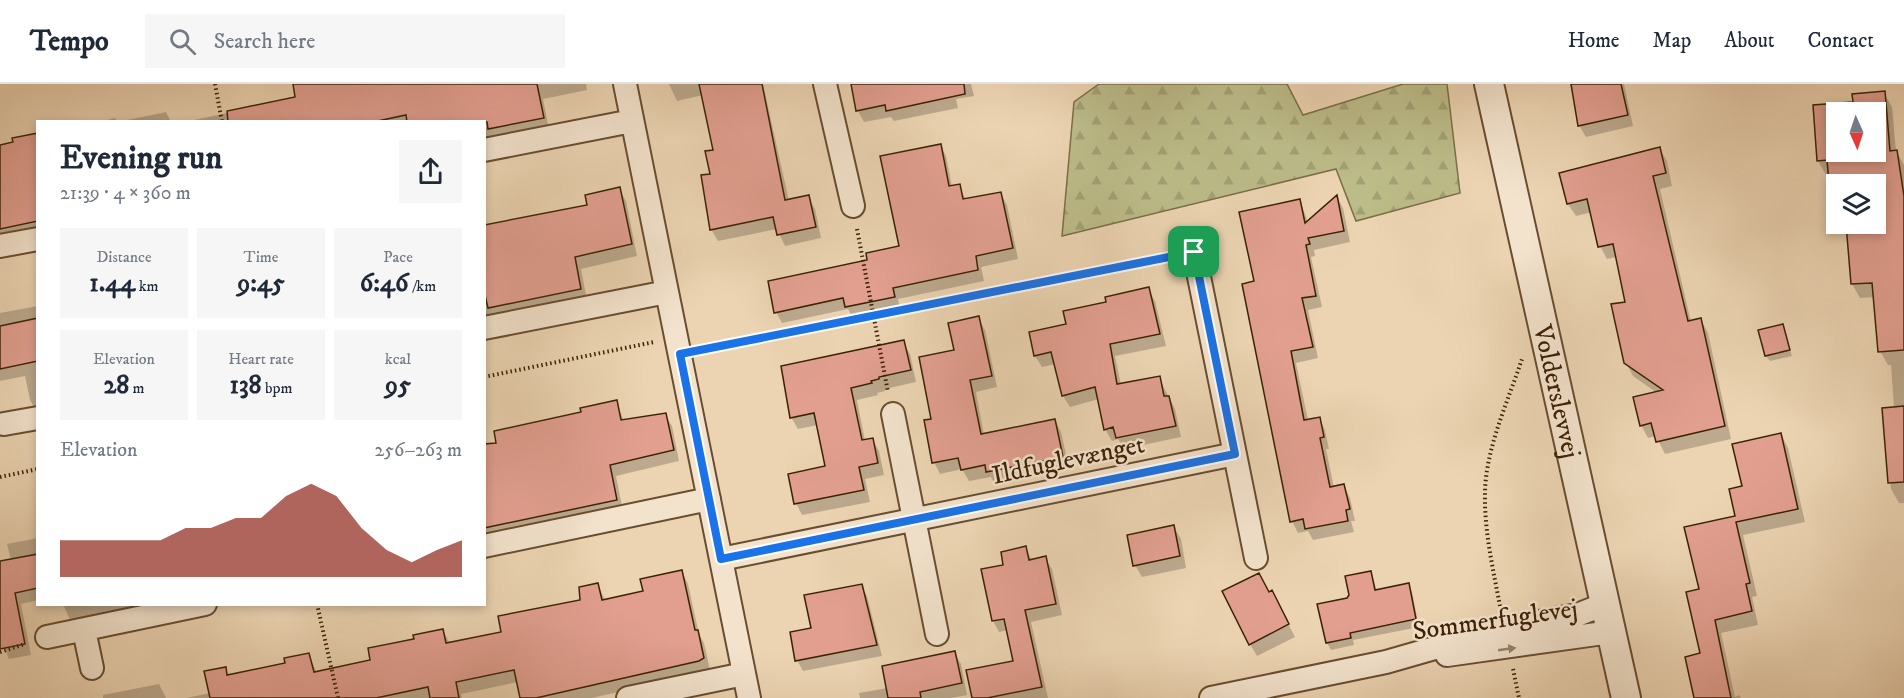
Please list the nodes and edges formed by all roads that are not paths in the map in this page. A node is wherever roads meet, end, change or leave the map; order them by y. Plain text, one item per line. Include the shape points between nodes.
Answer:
1 (625, 84) edge
2 (825, 84) edge
3 (1490, 84) edge
4 (632, 121) junction
5 (486, 150) edge
6 (853, 206) road end
7 (36, 239) edge
8 (0, 246) edge
9 (1194, 252) road end
10 (667, 292) junction
11 (486, 328) edge
12 (892, 414) road end
13 (36, 418) edge
14 (4, 424) dead end
15 (1235, 454) junction
16 (709, 499) junction
17 (913, 520) junction
18 (486, 546) edge
19 (1256, 558) dead end
20 (721, 559) junction
21 (1605, 604) junction
22 (195, 606) edge
23 (84, 630) junction
24 (1611, 632) junction
25 (936, 634) dead end
26 (47, 637) dead end
27 (1506, 639) junction
28 (92, 668) dead end
29 (744, 674) junction
30 (628, 698) edge
31 (749, 698) edge
32 (1211, 698) edge
33 (1626, 698) edge

1 - 4 street
2 - 6 street
3 - 21 street, Volderslevvej
4 - 5 street
4 - 10 street
7 - 8 street
9 - 15 street
10 - 11 street
10 - 16 street
12 - 17 street
13 - 14 street
15 - 17 street, Ildfuglevænget
15 - 19 street
16 - 18 street
16 - 20 street
17 - 20 street, Ildfuglevænget
17 - 25 street
20 - 29 street
21 - 24 street, Volderslevvej
21 - 27 street, Sommerfuglevej
22 - 23 street
23 - 26 street
23 - 28 street
24 - 27 street, Sommerfuglevej
24 - 33 street, Volderslevvej
27 - 32 street, Sommerfuglevej
29 - 30 street
29 - 31 street

